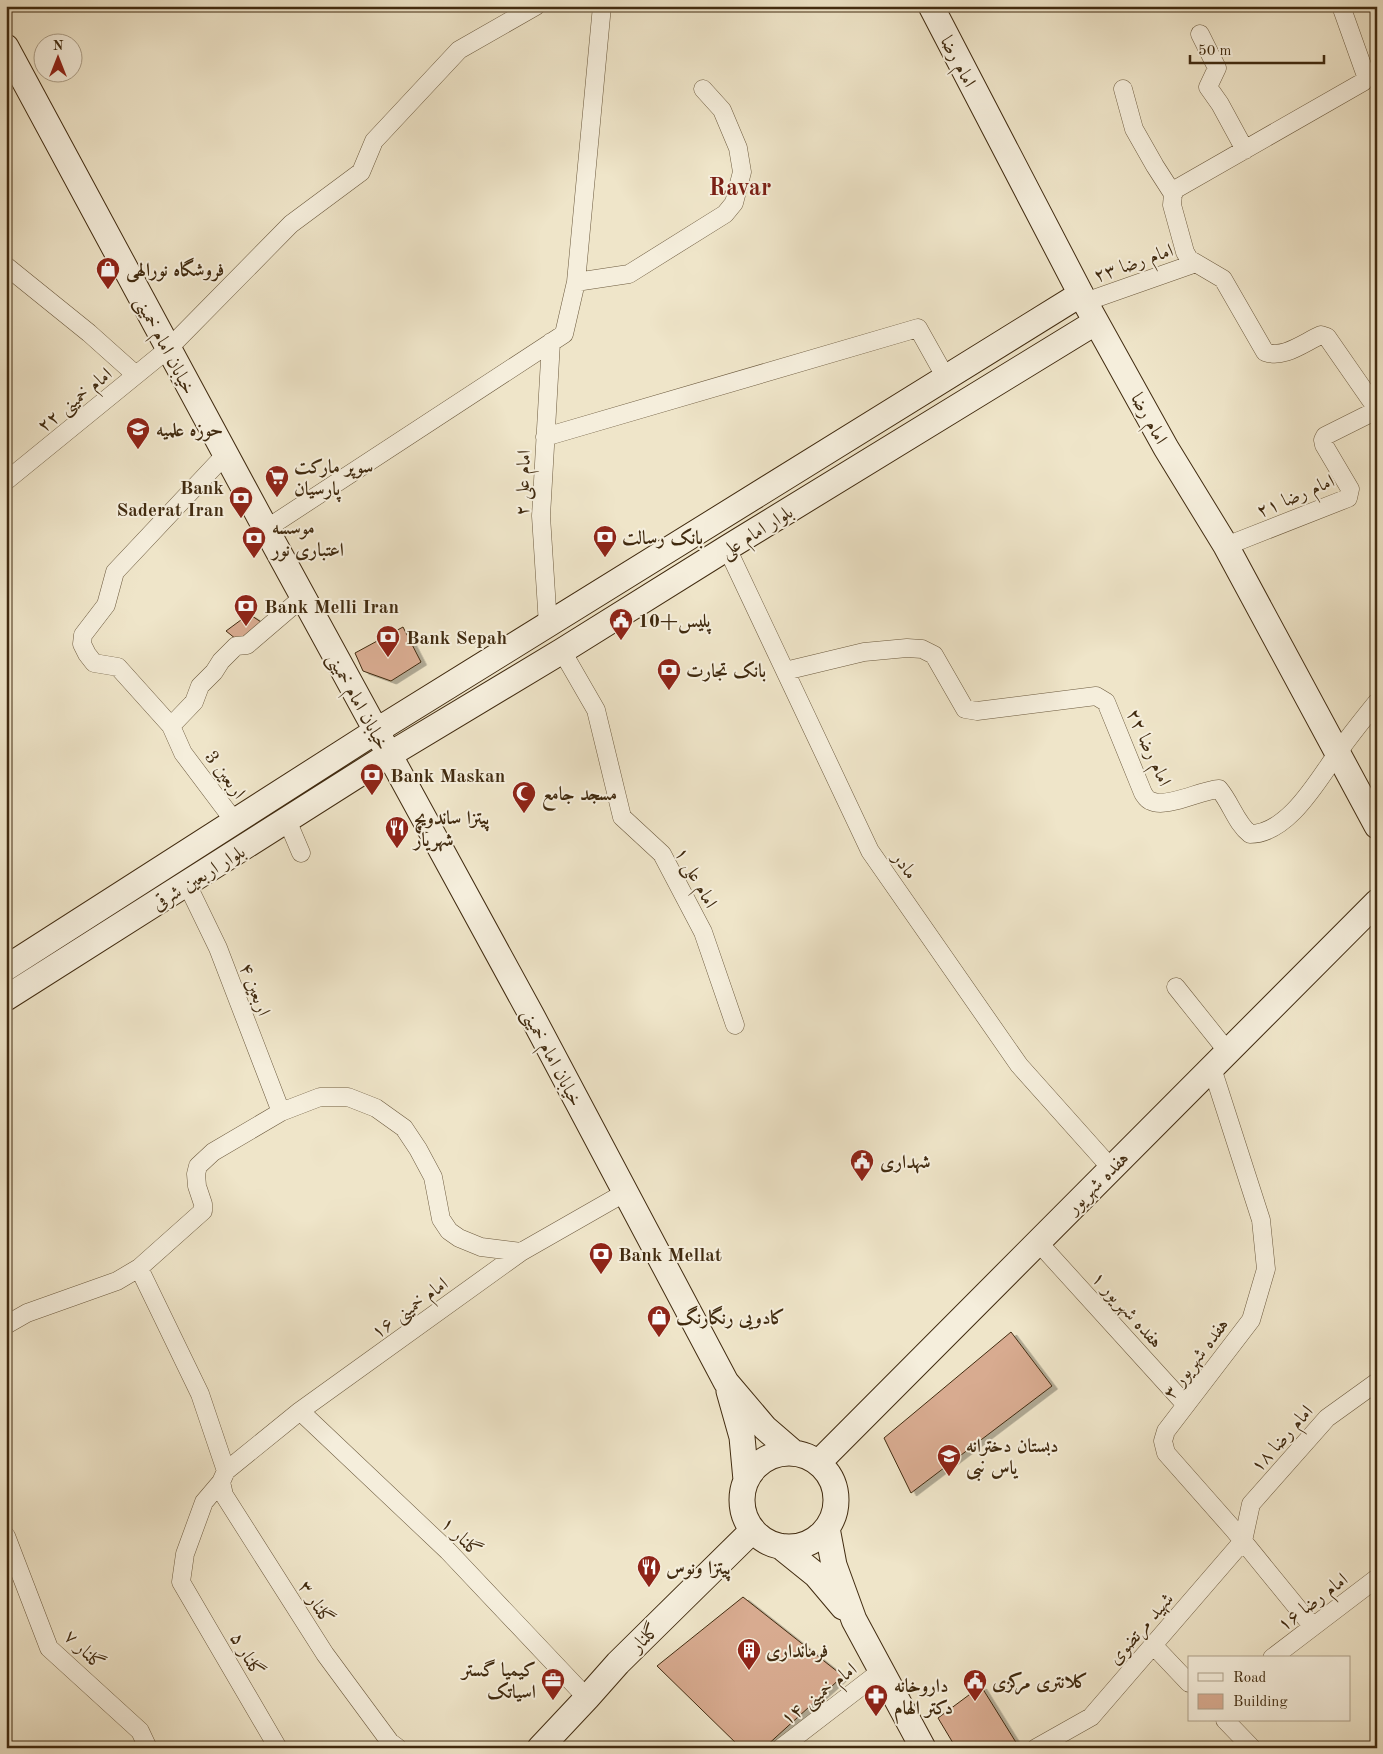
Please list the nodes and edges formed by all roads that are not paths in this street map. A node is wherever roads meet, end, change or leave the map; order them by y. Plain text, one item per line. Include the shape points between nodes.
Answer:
1 (536, 6) edge
2 (602, 6) edge
3 (931, 6) edge
4 (1341, 6) edge
5 (1200, 34) dead end
6 (6, 47) edge
7 (1371, 74) edge
8 (703, 89) dead end
9 (1123, 89) dead end
10 (1245, 150) junction
11 (1173, 194) junction
12 (1196, 263) junction
13 (9, 273) edge
14 (576, 282) junction
15 (1088, 306) junction
16 (551, 342) junction
17 (168, 349) junction
18 (136, 375) junction
19 (946, 378) junction
20 (1377, 409) edge
21 (545, 437) junction
22 (225, 454) junction
23 (6, 481) edge
24 (266, 529) junction
25 (1226, 546) junction
26 (727, 548) junction
27 (303, 597) junction
28 (548, 625) junction
29 (562, 651) junction
30 (785, 671) junction
31 (1377, 702) edge
32 (171, 726) junction
33 (376, 732) junction
34 (1338, 752) junction
35 (389, 755) junction
36 (287, 820) junction
37 (235, 822) junction
38 (1377, 826) edge
39 (301, 853) dead end
40 (187, 884) junction
41 (1377, 902) edge
42 (7, 967) edge
43 (1176, 987) dead end
44 (6, 998) edge
45 (735, 1025) dead end
46 (1220, 1060) junction
47 (282, 1112) junction
48 (1111, 1168) junction
49 (626, 1192) junction
50 (1038, 1242) junction
51 (521, 1252) junction
52 (139, 1268) junction
53 (6, 1325) edge
54 (726, 1382) junction
55 (1377, 1382) edge
56 (1186, 1405) junction
57 (300, 1411) junction
58 (794, 1453) junction
59 (818, 1463) junction
60 (224, 1476) junction
61 (746, 1480) junction
62 (827, 1528) junction
63 (753, 1530) junction
64 (6, 1536) edge
65 (1243, 1542) junction
66 (780, 1546) junction
67 (1377, 1578) edge
68 (181, 1582) joint
69 (854, 1620) junction
70 (1313, 1627) junction
71 (1153, 1645) junction
72 (1275, 1656) edge
73 (882, 1671) junction
74 (1188, 1682) edge
75 (587, 1698) junction
76 (1227, 1722) edge
77 (148, 1748) edge
78 (278, 1748) edge
79 (398, 1748) edge
80 (540, 1748) edge
81 (781, 1748) edge
82 (922, 1748) edge
83 (1036, 1748) edge
84 (1252, 1748) edge

1 - 17 street, امام خمینی ۲۲ via 459,50 374,141 361,172 291,224
2 - 14 street
3 - 15 street, امام رضا
4 - 7 street
5 - 10 street via 1217,68 1208,87
6 - 17 street, خیابان امام خمینی
7 - 10 street via 1358,86
8 - 14 street via 722,110 738,148 742,172 734,203 725,214 629,274
9 - 11 street via 1134,129
10 - 11 street via 1176,189
11 - 12 street via 1172,205 1184,252
12 - 15 street, امام رضا ۲۳
12 - 20 street via 1223,279 1264,352 1274,356 1283,354 1320,335 1327,337
13 - 18 street via 89,333
14 - 16 street via 564,334
15 - 19 street, بلوار امام علی
15 - 25 street, امام رضا via 1166,448
15 - 26 street, بلوار امام علی
16 - 21 street, امام علی ۲
16 - 24 street
17 - 18 street, امام خمینی ۲۲
17 - 22 street, خیابان امام خمینی
18 - 23 street, امام خمینی ۲۲
19 - 21 street via 918,328
19 - 28 street, بلوار امام علی
20 - 25 street, امام رضا ۲۱ via 1323,440 1350,489 1348,498
21 - 28 street, امام علی ۲ via 541,516
22 - 24 street, خیابان امام خمینی
22 - 32 street, اربعین 3 via 115,572 106,605 83,635 82,644 94,663 118,667
24 - 27 street, خیابان امام خمینی
25 - 34 street, امام رضا
26 - 29 street, بلوار امام علی
26 - 30 street, مادر
27 - 32 street via 247,645 236,646 200,686 194,702
27 - 33 street, خیابان امام خمینی
28 - 33 street, بلوار امام علی
29 - 35 street, بلوار امام علی
29 - 45 street, امام علی ۱ via 596,710 622,817 662,854 703,932
30 - 34 street, امام رضا ۲۲ via 864,652 922,649 934,655 965,709 977,711 1096,696 1106,702 1147,798 1152,802 1166,803 1219,789 1244,830 1250,834 1257,834 1287,819
30 - 48 street, مادر via 870,851 1019,1065
31 - 34 street
32 - 37 street, اربعین 3 via 183,752
33 - 35 street, خیابان امام خمینی
33 - 37 street, بلوار اربعین شرقی
34 - 38 street, امام رضا
35 - 36 street, بلوار اربعین شرقی
35 - 49 street, خیابان امام خمینی
36 - 39 street
36 - 40 street, بلوار اربعین شرقی
37 - 42 street, بلوار اربعین شرقی
40 - 44 street, بلوار اربعین شرقی
40 - 47 street, اربعین ۴ via 218,948
41 - 46 street, هفده شهریور
43 - 46 street
46 - 48 street, هفده شهریور
46 - 56 street, هفده شهریور ۳ via 1261,1220 1266,1269 1251,1320
47 - 51 street via 320,1097 348,1097 376,1108 404,1128 418,1149 433,1177 441,1219 449,1231 481,1247
47 - 52 street via 213,1152 198,1166 197,1186 203,1212
48 - 50 street, هفده شهریور
49 - 51 street, امام خمینی ۱۶
49 - 54 street, خیابان امام خمینی
50 - 56 street, هفده شهریور ۱
50 - 59 street, هفده شهریور
51 - 57 street, امام خمینی ۱۶
52 - 53 street via 118,1281 26,1314
52 - 60 street, گلنار ۳ via 200,1394
54 - 58 street via 765,1428
54 - 61 street via 742,1437
55 - 65 street, امام رضا ۱۸ via 1327,1418 1250,1504
56 - 65 street, هفده شهریور ۳ via 1166,1432 1163,1441 1166,1453
57 - 60 street, امام خمینی ۱۶
57 - 75 street, گلنار ۱ via 448,1551
58 - 59 street
58 - 61 street via 774,1455 756,1465
59 - 62 street via 836,1490 836,1510
60 - 68 street, امام خمینی ۱۶ via 204,1502 185,1554
60 - 79 street, گلنار ۳ via 224,1495 325,1654 390,1742
61 - 63 street via 741,1500 746,1520
62 - 66 street via 813,1541 794,1547
62 - 69 street via 834,1565
63 - 66 street via 756,1535
63 - 75 street, گلنار via 618,1663
64 - 77 street, گلنار ۷ via 49,1648 140,1731
65 - 70 street, هفده شهریور ۳
65 - 71 street, شهید مرتضوی
66 - 69 street via 816,1575
67 - 70 street, امام رضا ۱۶
68 - 78 street, گلنار ۵
69 - 73 street
70 - 72 street, امام رضا ۱۶
71 - 74 street
71 - 83 street, شهید مرتضوی via 1091,1717
73 - 81 street, امام خمینی ۱۴
73 - 82 street
75 - 80 street, گلنار
76 - 84 street

